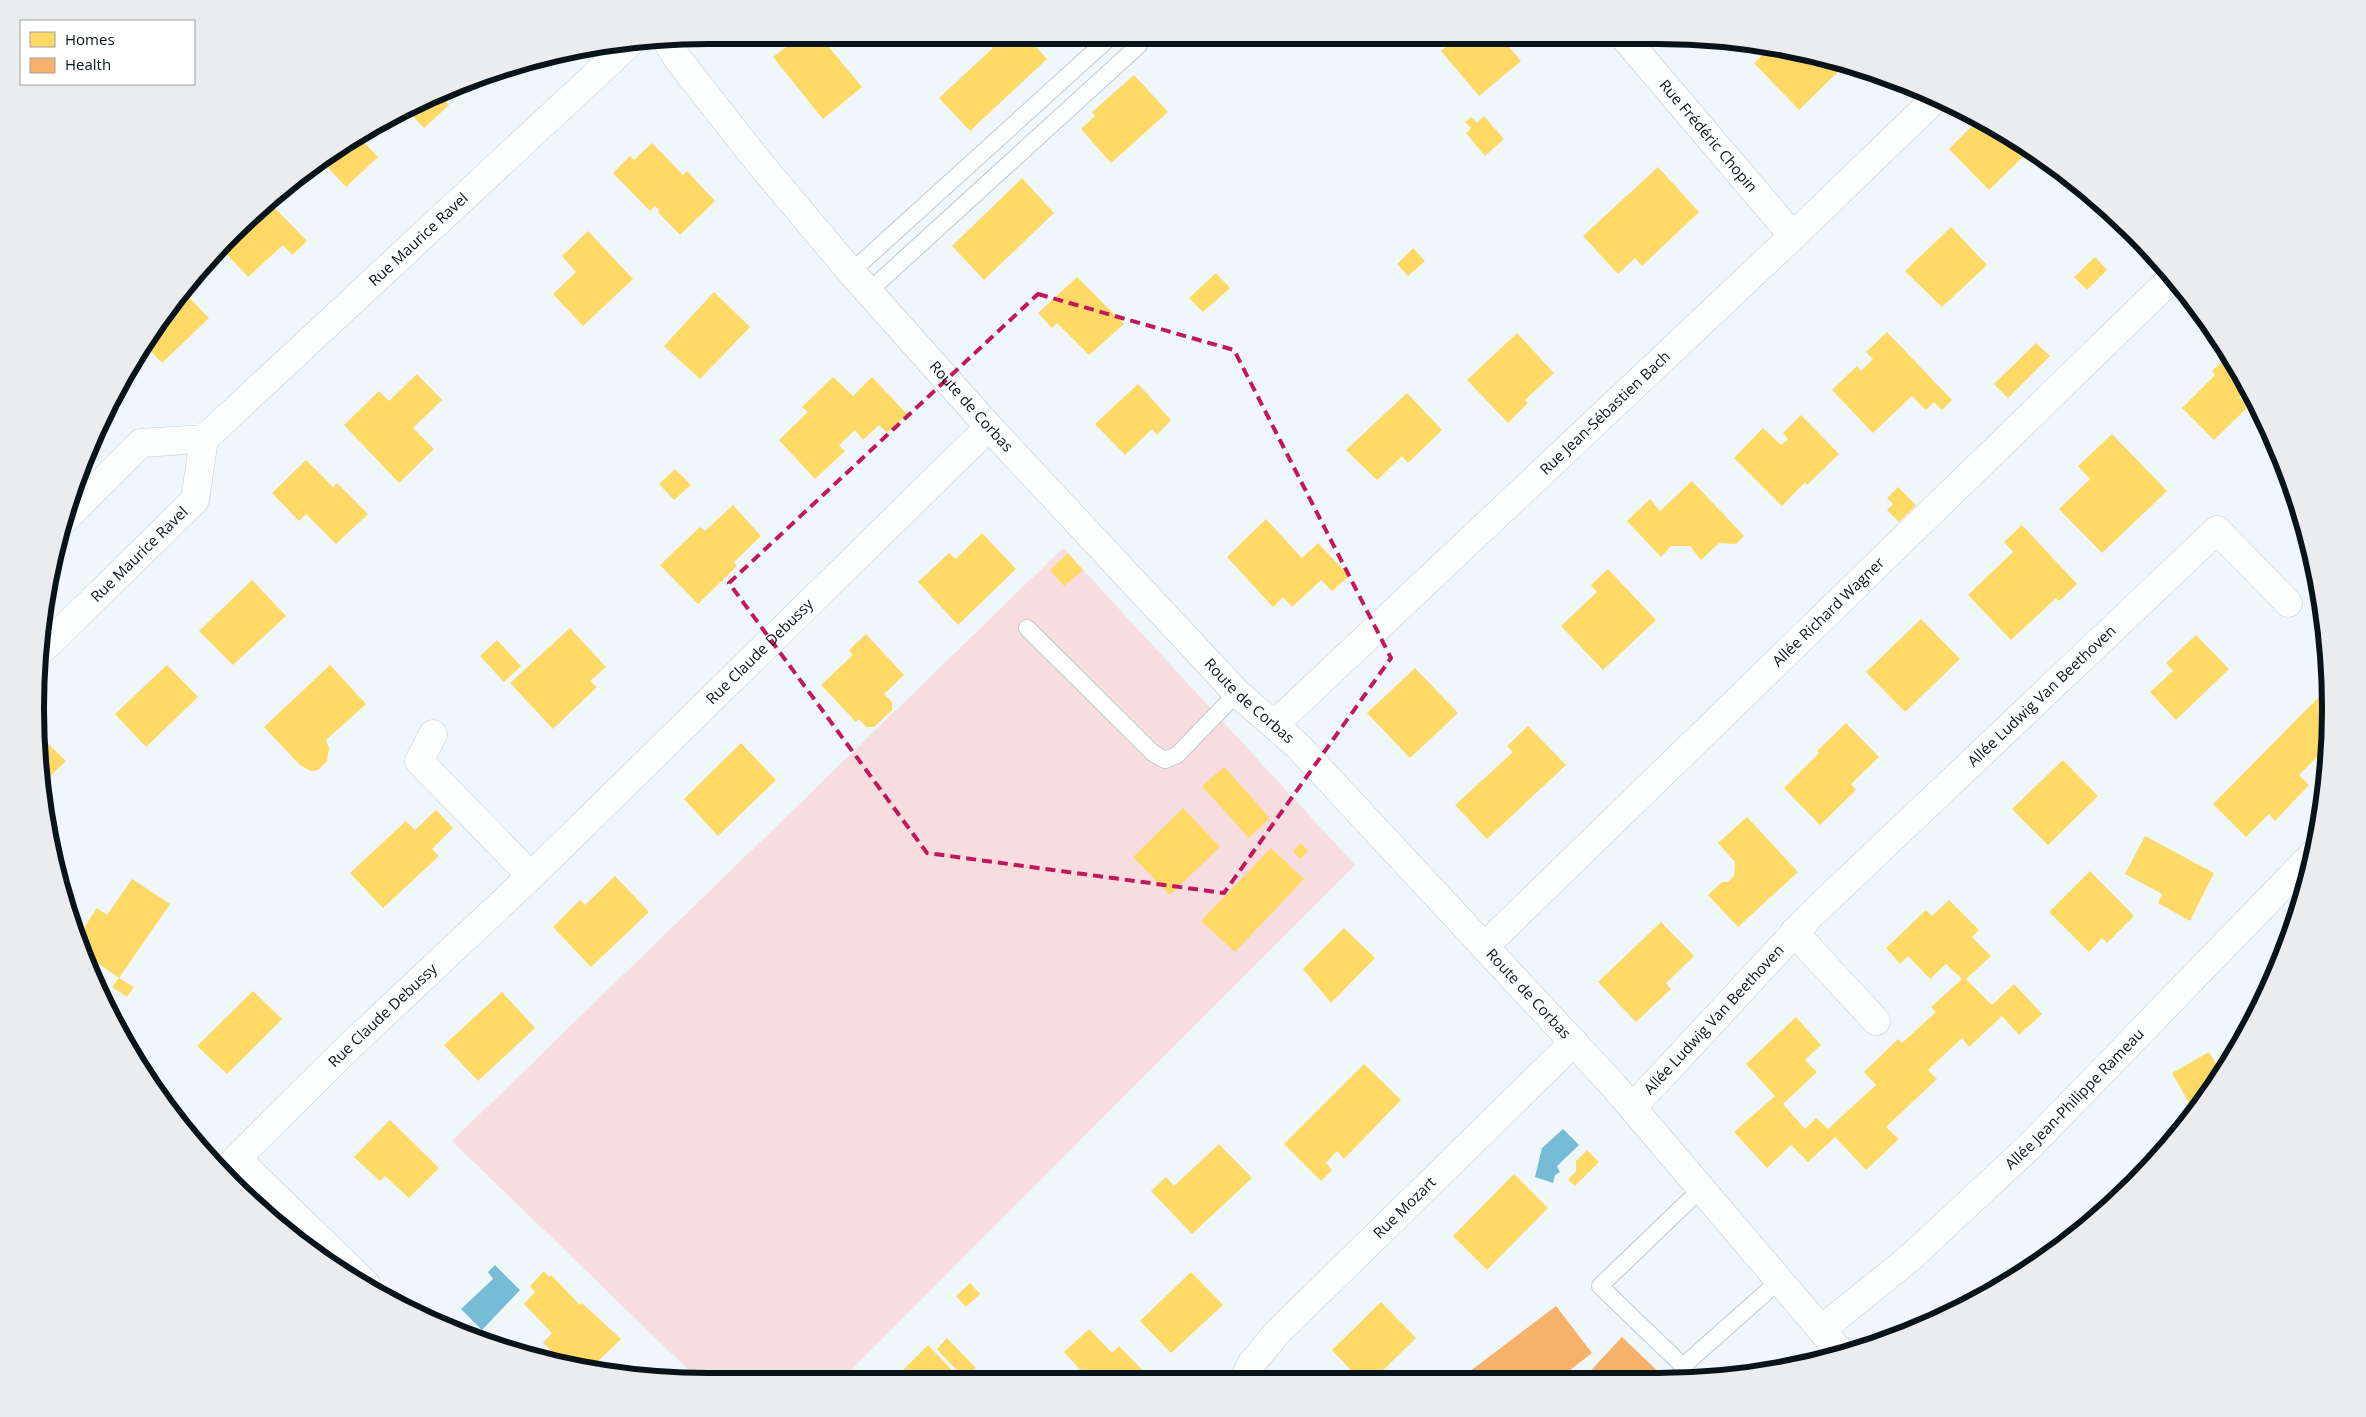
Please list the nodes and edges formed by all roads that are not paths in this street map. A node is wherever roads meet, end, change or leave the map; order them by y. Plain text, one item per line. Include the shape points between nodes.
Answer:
1 (1102, 44) edge
2 (1630, 44) edge
3 (670, 45) edge
4 (1139, 45) dead end
5 (624, 49) edge
6 (1931, 103) edge
7 (1793, 236) junction
8 (851, 272) junction
9 (2168, 283) edge
10 (868, 292) junction
11 (989, 427) junction
12 (204, 439) junction
13 (74, 510) edge
14 (2288, 603) dead end
15 (1027, 628) dead end
16 (47, 646) edge
17 (1236, 693) junction
18 (1274, 725) junction
19 (433, 734) dead end
20 (2304, 864) edge
21 (531, 876) junction
22 (1794, 932) junction
23 (1485, 946) junction
24 (1876, 1021) dead end
25 (1574, 1042) junction
26 (1633, 1107) junction
27 (229, 1166) edge
28 (1702, 1188) junction
29 (340, 1262) edge
30 (1780, 1280) junction
31 (1822, 1328) junction
32 (1838, 1349) edge
33 (1247, 1373) edge

1 - 8 lane
2 - 7 street, Rue Frédéric Chopin
3 - 8 street, Route de Corbas via 757,160
4 - 10 lane
5 - 12 street, Rue Maurice Ravel
6 - 7 street, Rue Jean-Sébastien Bach
7 - 18 street, Rue Jean-Sébastien Bach
8 - 10 street, Route de Corbas
9 - 23 street, Allée Richard Wagner
10 - 11 street, Route de Corbas
11 - 17 street, Route de Corbas
11 - 21 street, Rue Claude Debussy
12 - 13 street via 141,443
12 - 16 street, Rue Maurice Ravel via 195,500
14 - 22 street, Allée Ludwig Van Beethoven via 2217,530
15 - 17 lane via 1152,753 1165,760 1176,755
17 - 18 street, Route de Corbas
18 - 23 street, Route de Corbas via 1297,745
19 - 21 street via 419,762
20 - 31 street, Allée Jean-Philippe Rameau via 2031,1145 1911,1257
21 - 27 street, Rue Claude Debussy via 350,1045
22 - 24 street, Allée Ludwig Van Beethoven
22 - 26 street, Allée Ludwig Van Beethoven
23 - 25 street, Route de Corbas
25 - 26 street, Route de Corbas
25 - 33 street, Rue Mozart via 1277,1333
26 - 28 street, Route de Corbas
27 - 29 street, Rue Claude Debussy
28 - 30 street, Route de Corbas
28 - 30 lane via 1600,1286 1683,1366
30 - 31 street, Route de Corbas
31 - 32 street, Route de Corbas

